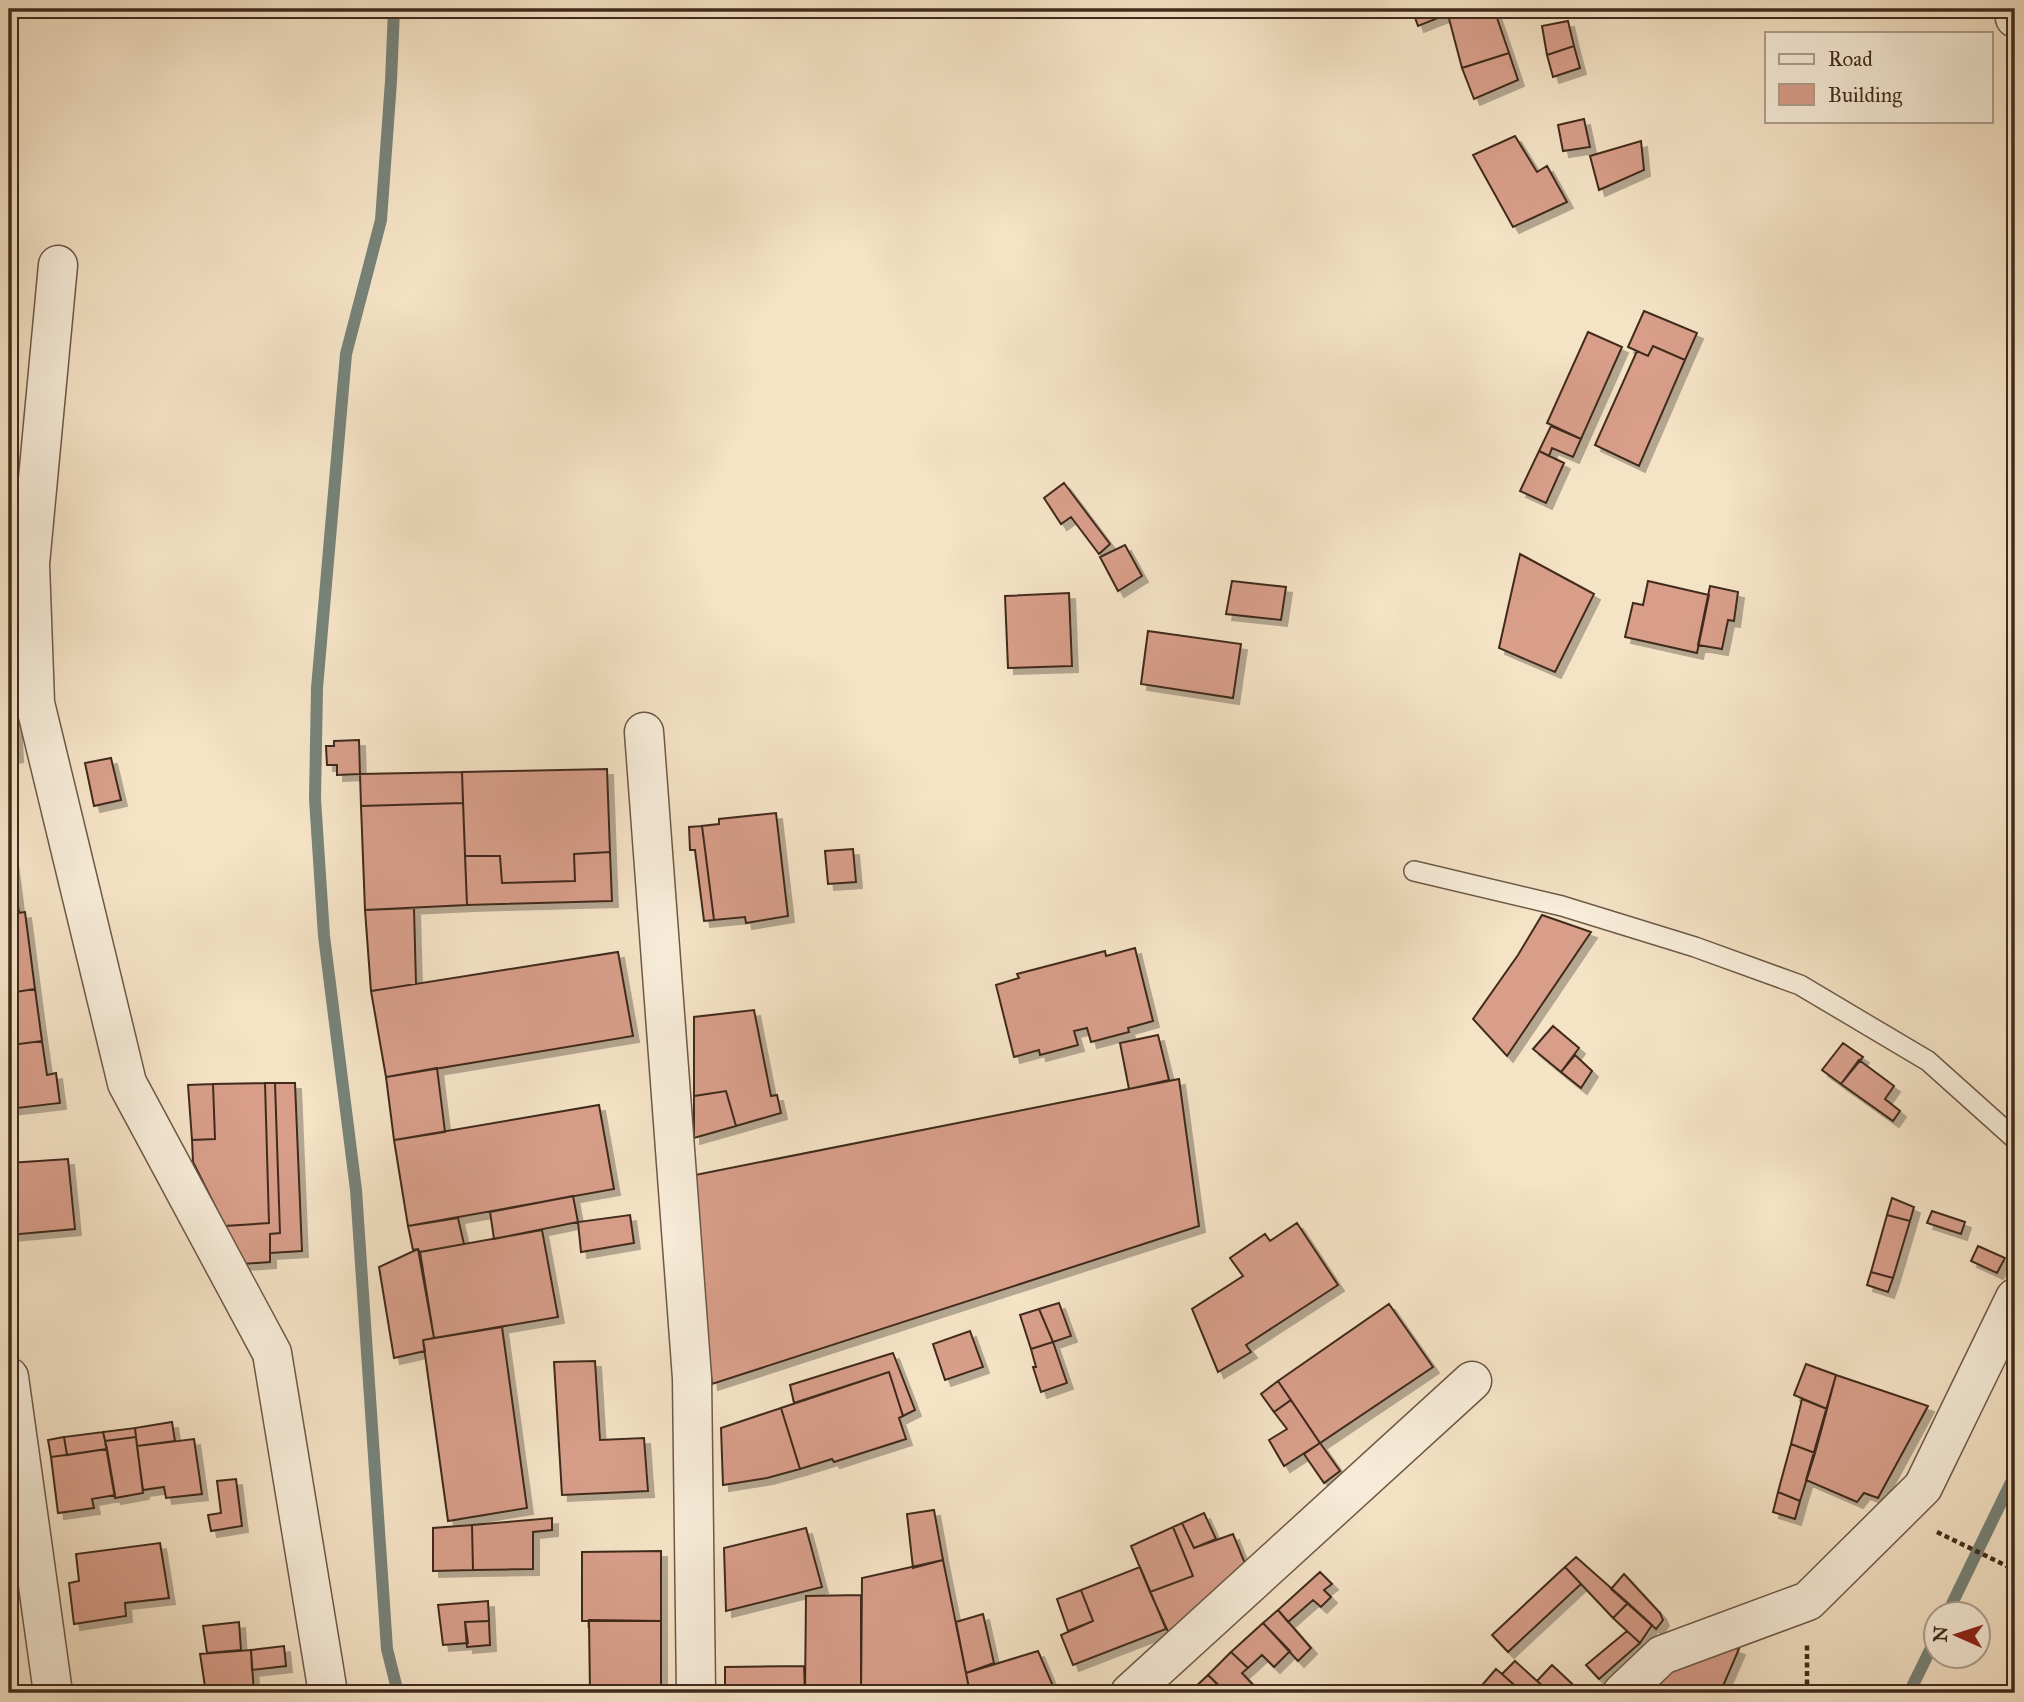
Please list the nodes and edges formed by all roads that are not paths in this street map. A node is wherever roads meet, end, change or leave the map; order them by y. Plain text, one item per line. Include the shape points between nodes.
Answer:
1 (2013, 9) edge
2 (2015, 18) edge
3 (58, 265) dead end
4 (644, 732) dead end
5 (1414, 871) dead end
6 (2015, 1139) edge
7 (2015, 1298) edge
8 (9, 1377) edge
9 (1472, 1381) dead end
10 (53, 1693) edge
11 (328, 1693) edge
12 (696, 1693) edge
13 (1130, 1693) edge
14 (1622, 1693) edge

1 - 2 street
3 - 11 street via 30,564 35,703 127,1083 272,1353
4 - 12 street via 692,1378
5 - 6 lane via 1562,906 1800,985 1927,1061
7 - 14 street via 1923,1487 1808,1601 1661,1656
8 - 10 street
9 - 13 street

